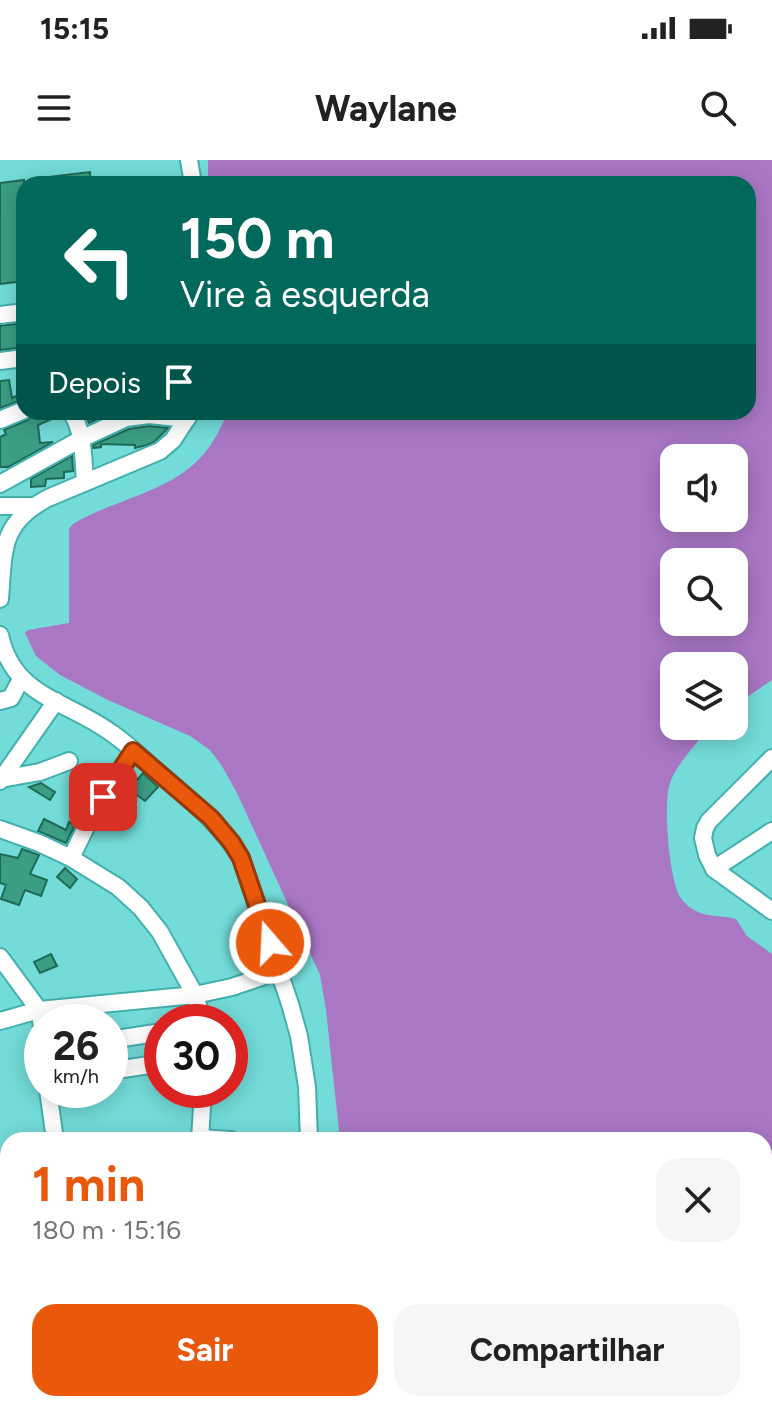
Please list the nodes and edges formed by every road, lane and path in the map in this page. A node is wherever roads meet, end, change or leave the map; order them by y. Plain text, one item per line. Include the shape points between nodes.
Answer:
1 (76, 420) edge
2 (122, 420) edge
3 (186, 420) edge
4 (81, 439) junction
5 (85, 481) junction
6 (0, 484) edge
7 (0, 506) edge
8 (31, 506) junction
9 (0, 599) edge
10 (0, 635) edge
11 (21, 679) junction
12 (0, 701) edge
13 (56, 701) junction
14 (133, 751) junction
15 (69, 761) dead end
16 (770, 764) edge
17 (1, 780) edge
18 (0, 829) edge
19 (772, 831) edge
20 (71, 858) junction
21 (714, 869) junction
22 (772, 911) edge
23 (0, 957) edge
24 (279, 971) junction
25 (195, 995) junction
26 (31, 1004) edge
27 (198, 1004) edge
28 (128, 1005) edge
29 (24, 1019) edge
30 (0, 1021) edge
31 (51, 1108) edge
32 (202, 1108) edge
33 (54, 1132) edge
34 (200, 1132) edge
35 (309, 1132) edge

1 - 4 street
2 - 4 street
3 - 5 street via 160,451
4 - 5 street
4 - 6 street
5 - 8 street
7 - 8 street
8 - 9 street via 8,536
10 - 11 street
11 - 12 street via 11,698
11 - 13 street
13 - 14 street via 102,726
13 - 17 street
14 - 20 street
14 - 24 street via 211,818 232,843
15 - 17 street
16 - 21 street via 705,828 703,838
18 - 20 street
19 - 21 street
20 - 25 street via 141,908
21 - 22 street
23 - 26 street
24 - 25 street
24 - 35 street via 304,1058
25 - 27 street
25 - 28 street
29 - 30 street
31 - 33 street
32 - 34 street

